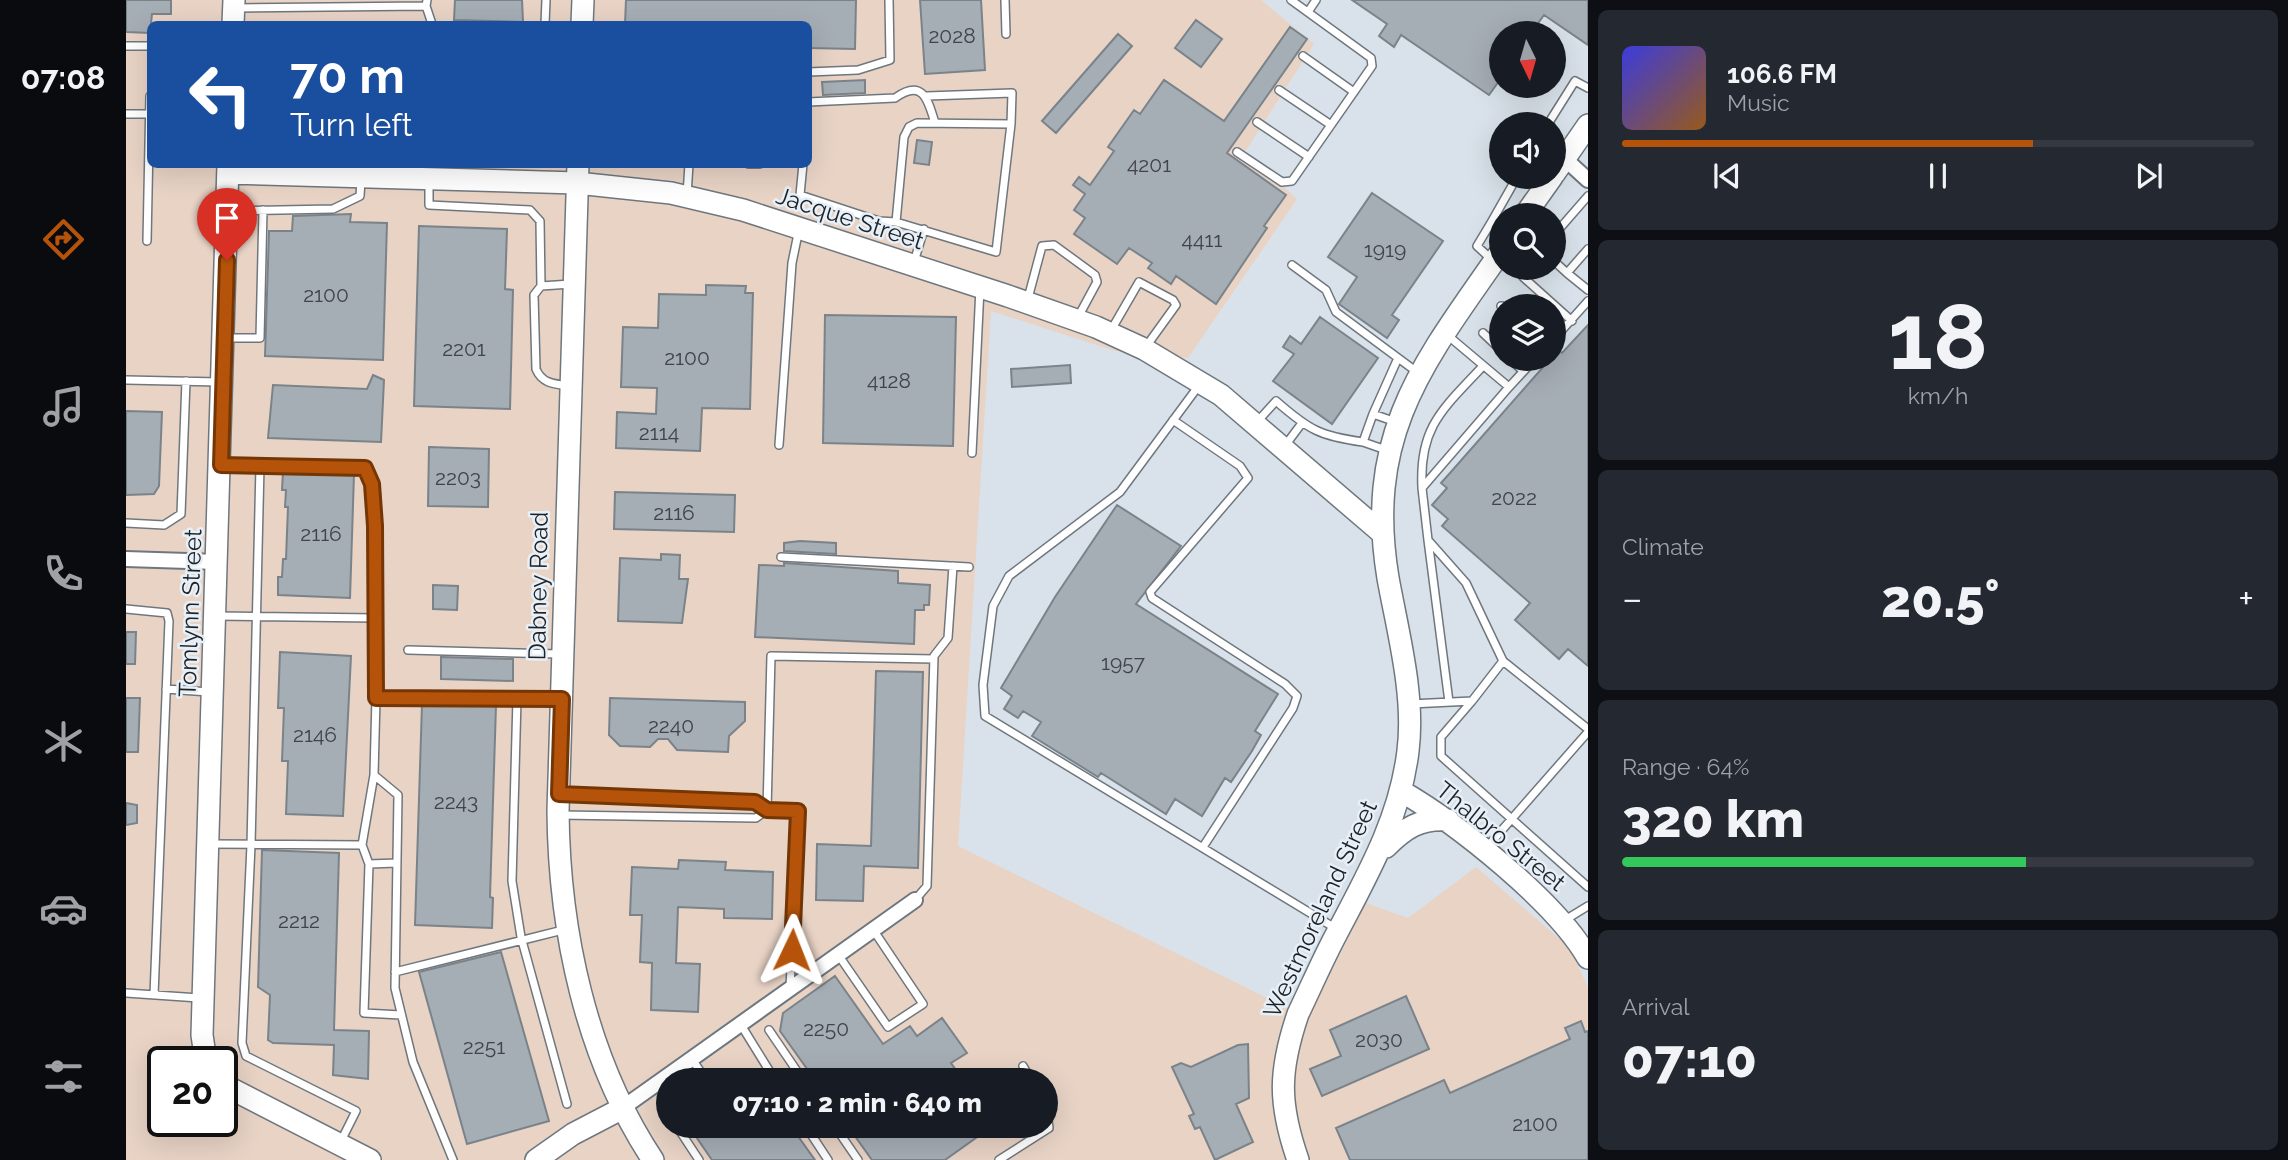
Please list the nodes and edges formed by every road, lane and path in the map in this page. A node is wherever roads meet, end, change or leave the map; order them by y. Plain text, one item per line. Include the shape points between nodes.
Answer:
1 (546, 0) edge
2 (583, 0) edge
3 (889, 0) edge
4 (1005, 0) edge
5 (1291, 0) edge
6 (1317, 0) edge
7 (426, 3) edge
8 (234, 11) edge
9 (1308, 12) junction
10 (431, 21) edge
11 (545, 21) edge
12 (582, 21) edge
13 (1006, 34) dead end
14 (126, 46) edge
15 (147, 46) edge
16 (1303, 57) dead end
17 (812, 72) edge
18 (1588, 88) edge
19 (1279, 90) dead end
20 (1354, 92) junction
21 (927, 96) junction
22 (812, 102) edge
23 (1556, 112) edge
24 (126, 114) edge
25 (147, 114) edge
26 (1257, 122) dead end
27 (935, 123) junction
28 (1011, 124) junction
29 (1331, 125) junction
30 (1588, 125) edge
31 (1237, 152) dead end
32 (1566, 155) edge
33 (1309, 157) junction
34 (148, 168) edge
35 (689, 168) edge
36 (803, 168) edge
37 (228, 169) edge
38 (1566, 170) edge
39 (362, 171) edge
40 (578, 174) edge
41 (429, 178) junction
42 (1588, 180) edge
43 (687, 196) junction
44 (1588, 196) edge
45 (263, 210) junction
46 (228, 211) junction
47 (1566, 221) edge
48 (897, 222) junction
49 (1489, 226) edge
50 (799, 229) junction
51 (923, 229) junction
52 (146, 241) dead end
53 (1588, 249) edge
54 (1489, 251) edge
55 (1292, 265) dead end
56 (913, 266) junction
57 (1489, 268) edge
58 (1567, 273) joint
59 (1526, 280) edge
60 (575, 284) junction
61 (541, 286) junction
62 (980, 287) junction
63 (1588, 290) edge
64 (1588, 301) edge
65 (1027, 303) junction
66 (1585, 311) edge
67 (1077, 320) junction
68 (1572, 321) junction
69 (1566, 327) edge
70 (1444, 332) junction
71 (1110, 333) junction
72 (1483, 333) dead end
73 (225, 338) junction
74 (1489, 339) edge
75 (1144, 349) junction
76 (1398, 358) junction
77 (1483, 366) junction
78 (1523, 371) edge
79 (1419, 373) junction
80 (126, 380) edge
81 (186, 381) junction
82 (223, 382) junction
83 (1201, 382) junction
84 (573, 386) junction
85 (1509, 387) junction
86 (1373, 414) junction
87 (1173, 420) junction
88 (1397, 422) junction
89 (1256, 423) junction
90 (1302, 424) junction
91 (1363, 442) junction
92 (779, 445) dead end
93 (1283, 447) junction
94 (1389, 451) junction
95 (972, 453) dead end
96 (221, 465) junction
97 (260, 466) junction
98 (1422, 488) junction
99 (126, 523) edge
100 (1382, 533) junction
101 (1427, 540) junction
102 (781, 557) dead end
103 (126, 559) edge
104 (218, 562) junction
105 (953, 566) junction
106 (969, 568) dead end
107 (126, 610) edge
108 (216, 616) junction
109 (258, 617) junction
110 (376, 618) junction
111 (408, 650) dead end
112 (563, 654) junction
113 (934, 659) junction
114 (1503, 661) junction
115 (166, 689) junction
116 (214, 692) junction
117 (376, 698) junction
118 (517, 699) junction
119 (562, 699) junction
120 (1472, 701) junction
121 (1449, 702) junction
122 (1408, 704) junction
123 (1588, 730) edge
124 (374, 775) junction
125 (1401, 792) junction
126 (558, 805) junction
127 (767, 810) junction
128 (1512, 818) junction
129 (1448, 820) junction
130 (209, 844) junction
131 (251, 845) junction
132 (362, 845) junction
133 (1203, 847) junction
134 (1483, 851) junction
135 (1377, 856) junction
136 (397, 863) junction
137 (369, 864) junction
138 (1588, 887) edge
139 (915, 900) joint
140 (1588, 906) edge
141 (1563, 921) junction
142 (568, 929) junction
143 (1339, 930) junction
144 (874, 931) junction
145 (521, 939) junction
146 (839, 956) junction
147 (1588, 958) edge
148 (395, 972) junction
149 (790, 991) junction
150 (126, 993) edge
151 (155, 995) junction
152 (204, 999) junction
153 (401, 1016) junction
154 (741, 1025) junction
155 (769, 1030) dead end
156 (205, 1046) edge
157 (692, 1059) junction
158 (698, 1068) edge
159 (768, 1068) edge
160 (795, 1068) edge
161 (238, 1092) edge
162 (567, 1104) dead end
163 (621, 1109) junction
164 (685, 1138) edge
165 (814, 1138) edge
166 (843, 1138) edge
167 (1033, 1138) edge
168 (339, 1144) junction
169 (370, 1160) edge
170 (453, 1160) edge
171 (536, 1160) edge
172 (653, 1160) edge
173 (699, 1160) edge
174 (828, 1160) edge
175 (858, 1160) edge
176 (999, 1160) edge
177 (1298, 1160) edge

1 - 11 lane
2 - 12 street
3 - 17 lane via 890,60 858,70
4 - 13 lane
5 - 9 lane
6 - 9 lane
7 - 8 lane
7 - 10 lane
9 - 20 lane via 1371,58 1372,66
14 - 15 lane
16 - 20 lane
18 - 23 lane via 1575,81
19 - 29 lane
20 - 29 lane
21 - 22 lane via 904,92 895,98
21 - 27 lane
21 - 28 lane via 1012,93
24 - 25 lane
26 - 33 lane
27 - 28 lane
27 - 48 lane via 916,123 904,137
28 - 51 lane via 996,252
29 - 33 lane
30 - 32 street
31 - 33 lane via 1282,182 1292,181
34 - 52 lane
35 - 43 lane
36 - 48 lane via 800,195
37 - 39 street, Jacque Street
37 - 46 street, Tomlynn Street
38 - 42 street
39 - 41 street, Jacque Street
39 - 45 lane via 360,196 333,209
40 - 41 street, Jacque Street
40 - 43 street, Jacque Street
40 - 60 street, Dabney Road
41 - 61 lane via 429,205 530,210 540,221
43 - 50 street, Jacque Street
44 - 47 lane
45 - 46 lane
45 - 73 lane via 260,338
46 - 73 street, Tomlynn Street
48 - 51 lane
49 - 54 lane via 1477,246
50 - 56 street, Jacque Street
50 - 92 lane via 792,263
51 - 56 lane
53 - 58 lane
55 - 76 lane via 1326,290 1336,312
56 - 62 street, Jacque Street
57 - 70 street, Westmoreland Street
58 - 63 lane
59 - 68 lane
60 - 61 lane
60 - 84 street, Dabney Road
61 - 84 lane via 534,295 536,369 539,377 550,383
62 - 65 street, Jacque Street
62 - 95 lane
64 - 66 lane
65 - 67 street, Jacque Street
65 - 67 lane via 1042,246 1054,245 1095,275 1097,282
66 - 68 lane
67 - 71 street, Jacque Street
68 - 69 lane
70 - 77 lane
70 - 79 street, Westmoreland Street
71 - 75 street, Jacque Street
71 - 75 lane via 1139,282 1176,305
72 - 74 lane
73 - 82 street, Tomlynn Street
75 - 83 street, Jacque Street
76 - 79 lane
76 - 86 lane
77 - 85 lane
77 - 98 lane via 1433,424 1422,453
78 - 85 lane
79 - 88 street, Westmoreland Street
80 - 81 lane
81 - 82 lane
81 - 99 lane via 181,513 164,525
82 - 96 street, Tomlynn Street
83 - 87 lane
83 - 89 street, Jacque Street
84 - 112 street, Dabney Road
85 - 98 lane
86 - 88 lane
86 - 91 lane
87 - 133 lane via 1240,466 1248,478 1150,592 1152,598 1297,696
87 - 133 lane via 1120,492 1009,576 993,606 983,685 985,716
88 - 94 street, Westmoreland Street
89 - 90 lane via 1276,401
89 - 93 street, Jacque Street
90 - 91 lane via 1332,438
90 - 93 lane
91 - 94 lane
93 - 100 street, Jacque Street
94 - 100 street, Westmoreland Street
96 - 97 lane
96 - 104 street, Tomlynn Street
97 - 109 lane
97 - 110 lane via 365,468 372,484
98 - 101 lane
100 - 122 street, Westmoreland Street
101 - 114 lane via 1466,583
101 - 121 lane
102 - 105 lane
103 - 104 street
104 - 108 street, Tomlynn Street
105 - 106 lane
105 - 113 lane via 948,638
107 - 115 lane via 167,613
108 - 109 lane
108 - 116 street, Tomlynn Street
109 - 110 lane
109 - 131 lane
110 - 117 lane
111 - 112 lane
112 - 119 street, Dabney Road
113 - 127 lane via 771,656
113 - 139 lane via 927,886
114 - 120 lane
114 - 123 lane
115 - 116 lane
115 - 151 lane
116 - 130 street, Tomlynn Street
117 - 118 lane
117 - 124 lane
118 - 119 lane
118 - 145 lane via 512,881
119 - 126 street, Dabney Road
120 - 121 lane
120 - 128 lane via 1441,737 1441,756
121 - 122 lane
122 - 125 street, Westmoreland Street via 1408,750
123 - 128 lane
124 - 132 lane
124 - 136 lane via 398,794
125 - 129 street, Thalbro Street
125 - 135 street, Westmoreland Street
126 - 127 lane via 755,802
126 - 127 lane via 756,818
126 - 142 street, Dabney Road
127 - 149 lane via 798,811
128 - 134 lane
128 - 138 lane
129 - 134 street, Thalbro Street
129 - 135 street via 1407,828
130 - 131 lane
130 - 152 street, Tomlynn Street
131 - 132 lane
131 - 168 lane via 242,1043 246,1056 356,1111
132 - 137 lane
133 - 143 lane
134 - 141 street, Thalbro Street
135 - 143 street, Westmoreland Street
136 - 137 lane
136 - 148 lane
137 - 153 lane via 364,1013
139 - 144 street
140 - 141 lane
141 - 147 street, Thalbro Street
142 - 145 lane
142 - 163 street, Dabney Road via 598,1047
143 - 177 street, Westmoreland Street via 1286,1046 1282,1099
144 - 146 street
144 - 146 lane via 923,1003 888,1027
145 - 148 lane
145 - 162 lane
146 - 149 street
148 - 153 lane
149 - 154 street
150 - 151 lane
151 - 152 lane
152 - 156 street, Tomlynn Street
153 - 170 lane via 413,1062
154 - 157 street
154 - 159 lane
155 - 160 lane
157 - 158 lane
157 - 163 street
161 - 168 street
163 - 171 street
163 - 172 street, Dabney Road
164 - 173 lane
165 - 174 lane
166 - 175 lane
167 - 176 lane
168 - 169 street

